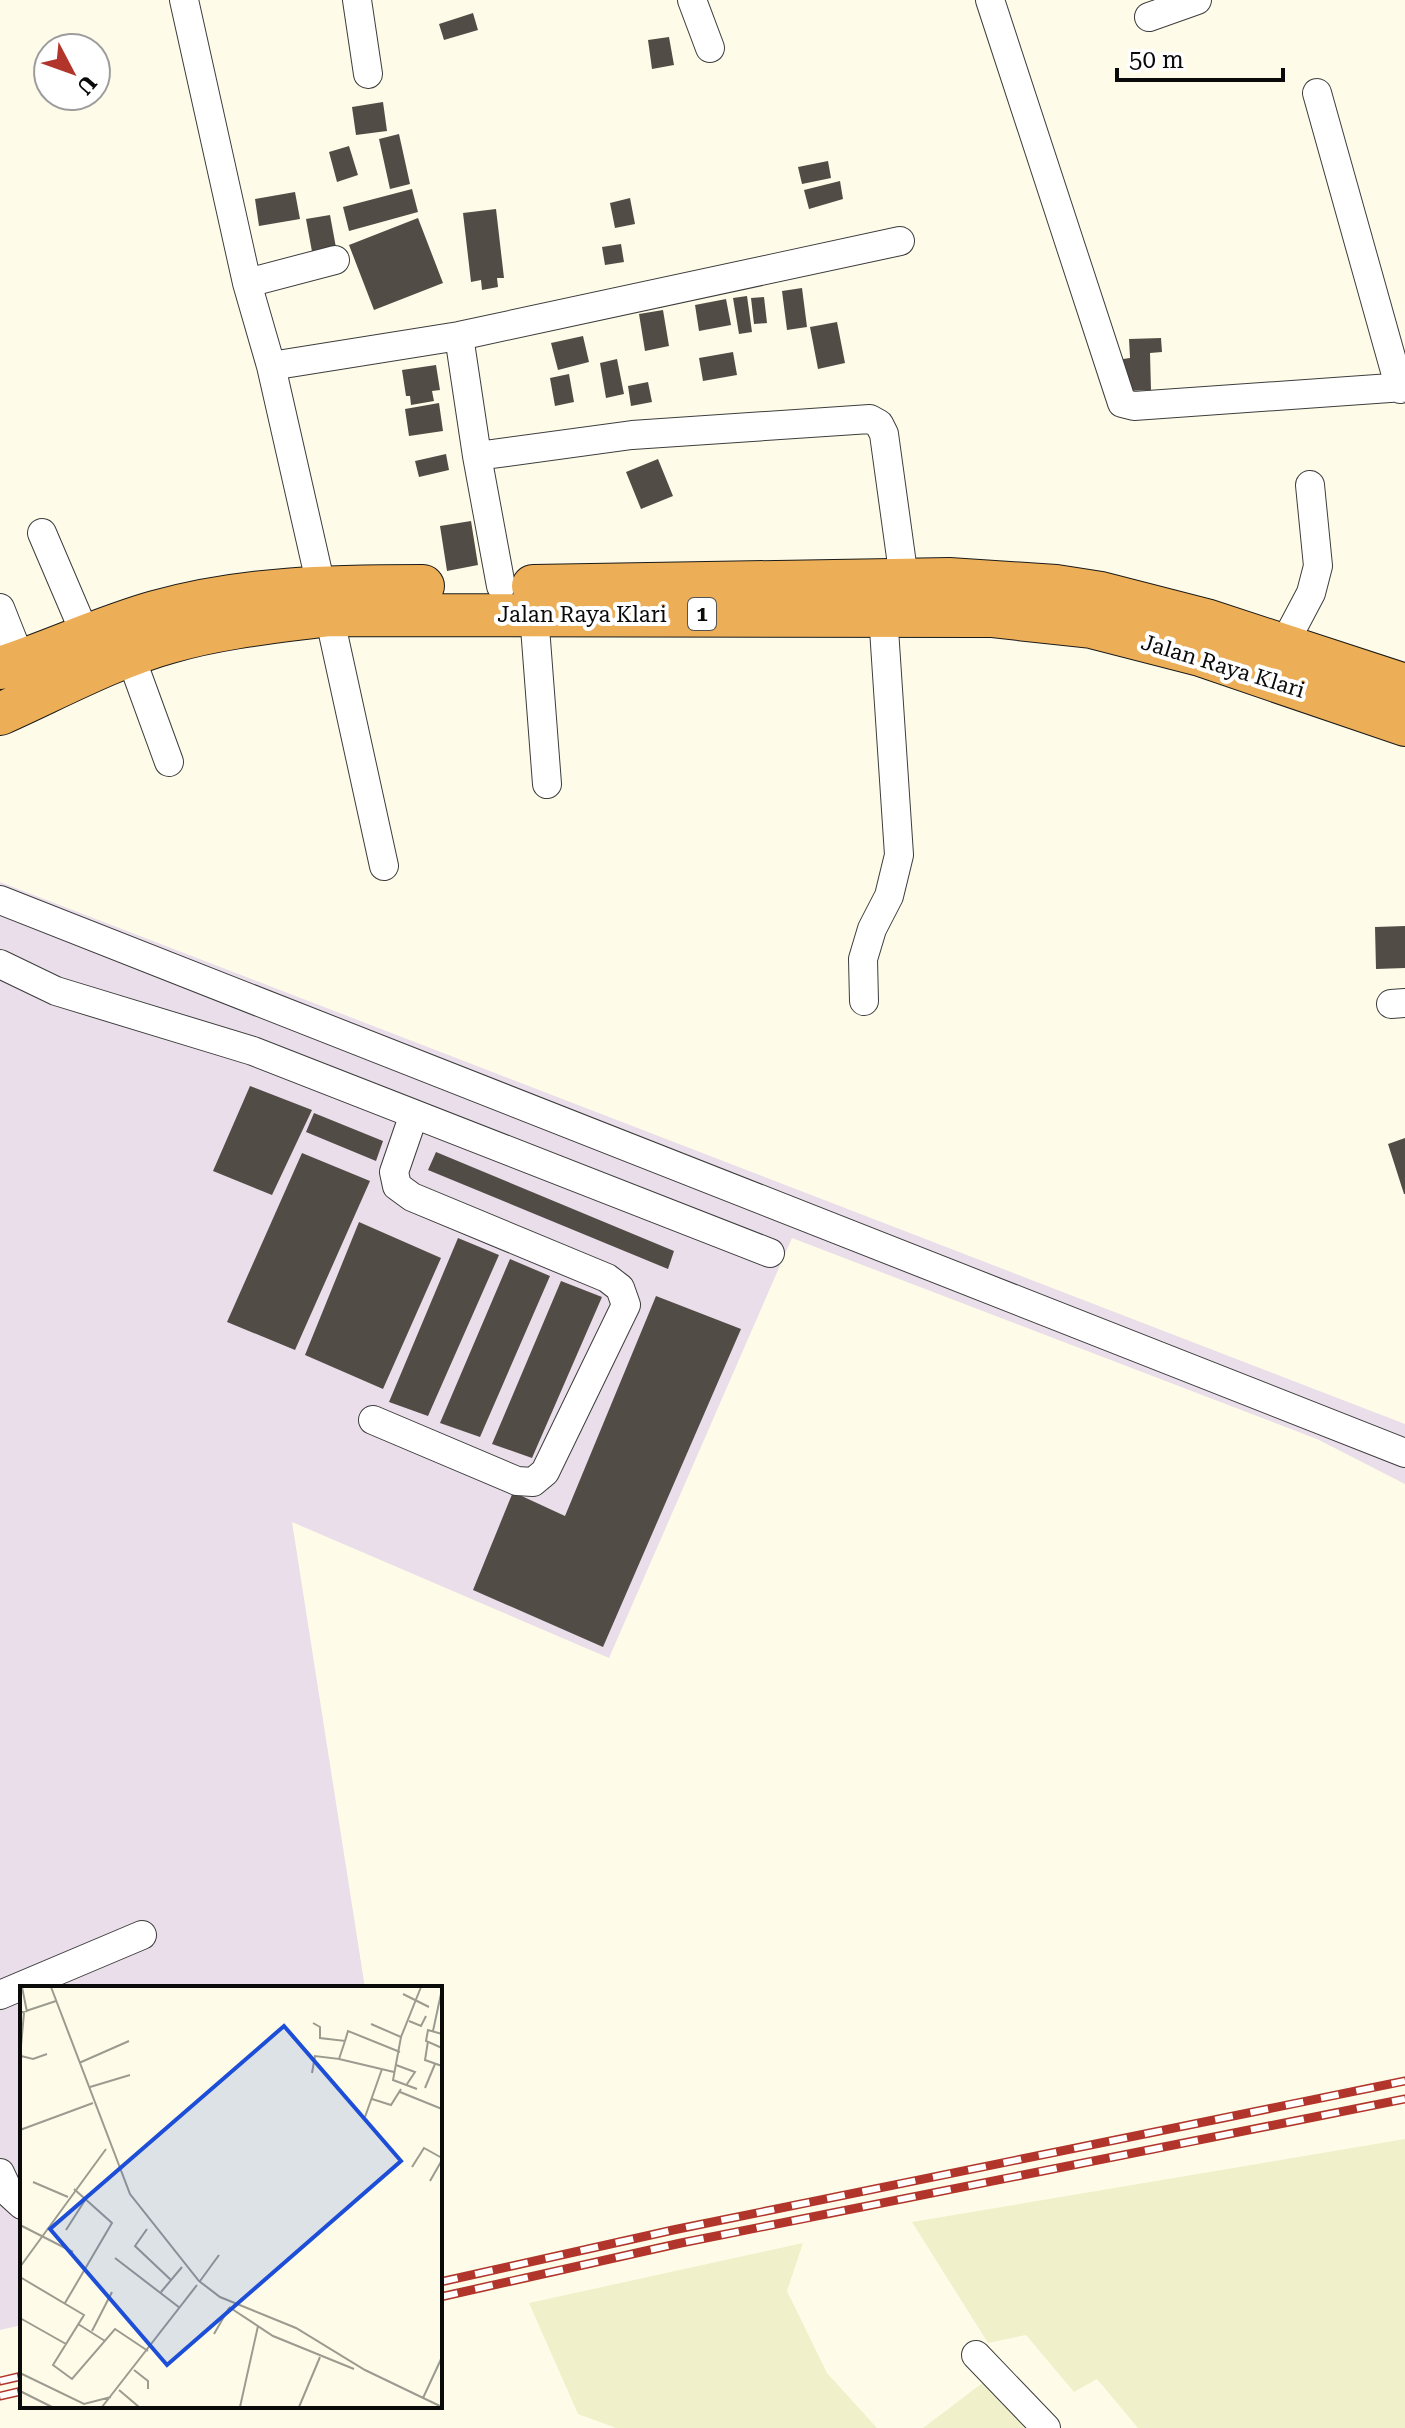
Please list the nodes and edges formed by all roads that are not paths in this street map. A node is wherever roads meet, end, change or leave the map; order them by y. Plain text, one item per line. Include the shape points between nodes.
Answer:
1 (184, 0) edge
2 (357, 0) edge
3 (692, 0) edge
4 (990, 0) edge
5 (1197, 0) edge
6 (1149, 17) dead end
7 (710, 48) dead end
8 (368, 74) dead end
9 (1317, 93) dead end
10 (900, 241) dead end
11 (335, 260) dead end
12 (247, 283) junction
13 (459, 336) junction
14 (271, 366) junction
15 (1402, 388) edge
16 (477, 456) junction
17 (1310, 485) dead end
18 (42, 533) dead end
19 (904, 579) junction
20 (501, 586) junction
21 (325, 600) junction
22 (0, 608) edge
23 (534, 614) junction
24 (883, 614) junction
25 (86, 636) junction
26 (1283, 646) junction
27 (130, 655) junction
28 (10, 665) edge
29 (1405, 685) edge
30 (0, 714) edge
31 (1405, 725) edge
32 (169, 762) dead end
33 (547, 784) dead end
34 (384, 866) dead end
35 (0, 900) edge
36 (0, 964) edge
37 (864, 1001) dead end
38 (414, 1114) junction
39 (770, 1253) dead end
40 (373, 1420) dead end
41 (1405, 1453) edge
42 (142, 1935) dead end
43 (21, 1986) edge
44 (20, 1987) edge
45 (0, 1995) edge
46 (0, 2173) edge
47 (20, 2203) edge
48 (976, 2355) dead end
49 (1046, 2428) edge

1 - 12 street
2 - 8 street
3 - 7 street
4 - 15 street via 1122,403
5 - 6 street
9 - 15 street
10 - 13 street
11 - 12 street
12 - 14 street
13 - 14 street
13 - 16 street
14 - 21 street
16 - 19 street via 632,435 870,419 884,434
16 - 20 street
17 - 26 street via 1318,566 1311,593
18 - 25 street
19 - 20 highway, Jalan Raya Klari / 1
19 - 26 highway, Jalan Raya Klari / 1 via 999,580 1101,593
20 - 21 highway, Jalan Raya Klari / 1
21 - 23 highway, Jalan Raya Klari / 1
21 - 25 highway, Jalan Raya Klari / 1 via 236,594 155,612
21 - 27 highway, Jalan Raya Klari / 1
21 - 34 street
22 - 28 street
23 - 24 highway, Jalan Raya Klari / 1
23 - 33 street
24 - 31 highway, Jalan Raya Klari / 1 via 991,616 1091,627 1200,655
24 - 37 street via 899,855 863,959
25 - 28 highway, Jalan Raya Klari / 1
26 - 29 highway, Jalan Raya Klari / 1
27 - 30 highway, Jalan Raya Klari / 1
27 - 32 street
35 - 41 street
36 - 38 street via 56,991 253,1051
38 - 39 street
38 - 40 street via 394,1172 397,1186 412,1197 607,1278 620,1288 626,1305 545,1472 533,1482 517,1481
42 - 43 street
44 - 45 street
46 - 47 street
48 - 49 street

